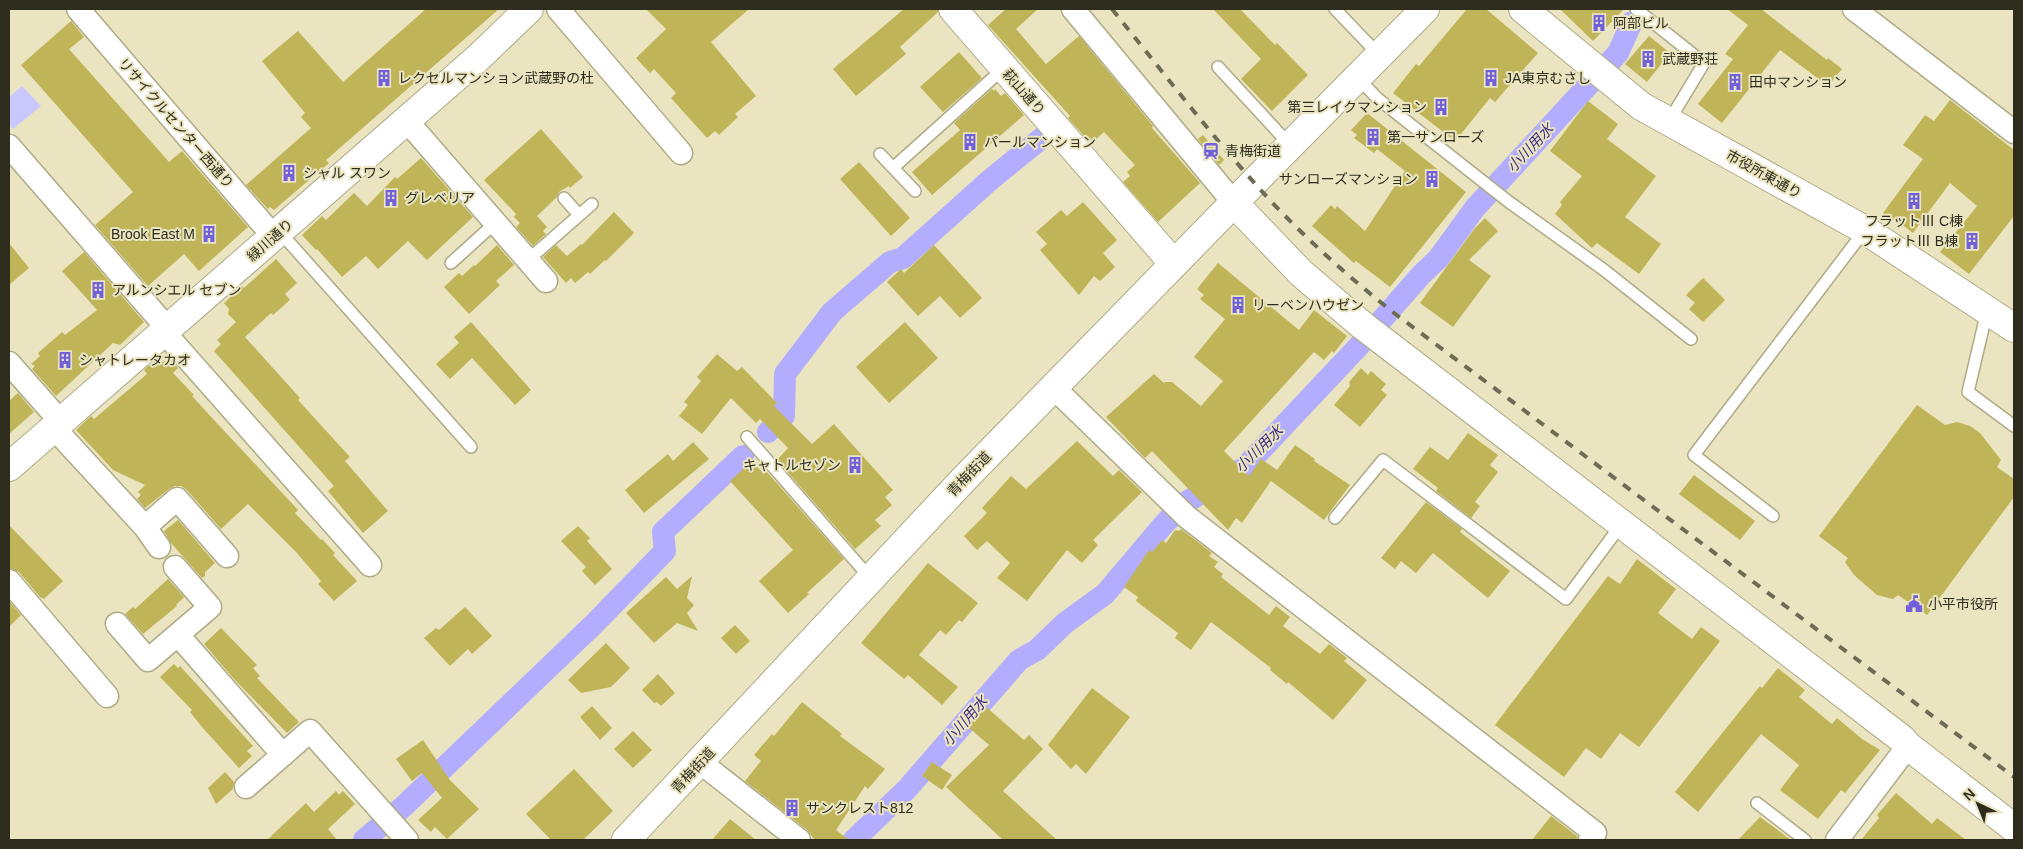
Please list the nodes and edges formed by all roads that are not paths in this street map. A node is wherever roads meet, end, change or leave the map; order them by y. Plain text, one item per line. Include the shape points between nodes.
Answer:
1 (78, 9) edge
2 (529, 9) edge
3 (558, 9) edge
4 (953, 9) edge
5 (1073, 9) edge
6 (1335, 9) edge
7 (1426, 9) edge
8 (1523, 9) edge
9 (1636, 9) edge
10 (1854, 9) edge
11 (1379, 55) junction
12 (1218, 67) dead end
13 (1004, 68) junction
14 (1357, 77) junction
15 (406, 120) junction
16 (1669, 121) junction
17 (2014, 132) edge
18 (1290, 145) junction
19 (9, 146) edge
20 (681, 153) dead end
21 (880, 154) dead end
22 (894, 168) junction
23 (915, 191) dead end
24 (564, 198) dead end
25 (1234, 203) junction
26 (592, 204) dead end
27 (578, 215) junction
28 (495, 222) junction
29 (1865, 230) junction
30 (277, 235) junction
31 (528, 260) junction
32 (451, 263) dead end
33 (1174, 264) junction
34 (546, 281) dead end
35 (1987, 310) junction
36 (2014, 328) edge
37 (166, 330) junction
38 (1691, 339) dead end
39 (9, 363) edge
40 (1053, 387) junction
41 (58, 425) junction
42 (2014, 426) edge
43 (747, 437) dead end
44 (471, 447) dead end
45 (9, 467) edge
46 (1773, 516) dead end
47 (1335, 518) dead end
48 (1622, 523) junction
49 (145, 527) junction
50 (159, 547) dead end
51 (227, 556) dead end
52 (370, 565) dead end
53 (175, 567) dead end
54 (871, 579) junction
55 (9, 581) edge
56 (117, 624) dead end
57 (178, 635) junction
58 (107, 696) dead end
59 (1908, 746) junction
60 (283, 754) junction
61 (700, 762) junction
62 (246, 787) dead end
63 (1758, 803) dead end
64 (394, 826) edge
65 (2014, 828) edge
66 (626, 840) edge
67 (799, 840) edge
68 (1590, 840) edge
69 (1805, 840) edge
70 (1837, 840) edge

1 - 30 street, リサイクルセンター西通り
2 - 15 street, 緑川通り
3 - 20 street
4 - 13 street, 萩山通り
5 - 25 street
6 - 11 lane
7 - 11 street, 青梅街道
8 - 16 street, 市役所東通り via 1641,106
9 - 16 lane via 1704,63
10 - 17 street
11 - 14 street, 青梅街道
12 - 18 lane
13 - 22 lane
13 - 33 street, 萩山通り
14 - 18 street, 青梅街道
14 - 38 lane via 1377,98 1509,202 1604,270
15 - 28 street
15 - 30 street, 緑川通り
16 - 29 street, 市役所東通り
18 - 25 street, 青梅街道
19 - 37 street
21 - 22 lane
22 - 23 lane
24 - 27 lane
25 - 33 street, 青梅街道
25 - 48 street via 1306,278 1371,332
26 - 27 lane
27 - 31 lane
28 - 31 street
28 - 32 lane
29 - 35 street, 市役所東通り
29 - 46 lane via 1694,455
30 - 37 street, 緑川通り
30 - 44 lane
31 - 34 street
33 - 40 street, 青梅街道
35 - 36 street, 市役所東通り
35 - 42 lane via 1968,392
37 - 41 street, 緑川通り
37 - 52 street
39 - 41 street
40 - 54 street, 青梅街道
40 - 68 street via 1179,509 1595,833
41 - 45 street, 緑川通り
41 - 49 street
43 - 54 lane
47 - 48 lane via 1383,460 1566,599
48 - 59 street
49 - 50 street
49 - 51 street via 177,499
53 - 57 street via 210,608
54 - 61 street, 青梅街道
55 - 58 street
56 - 57 street via 148,660
57 - 60 street
59 - 65 street
59 - 70 street
60 - 62 street
60 - 64 street via 310,731
61 - 66 street, 青梅街道
61 - 67 street
63 - 69 lane

